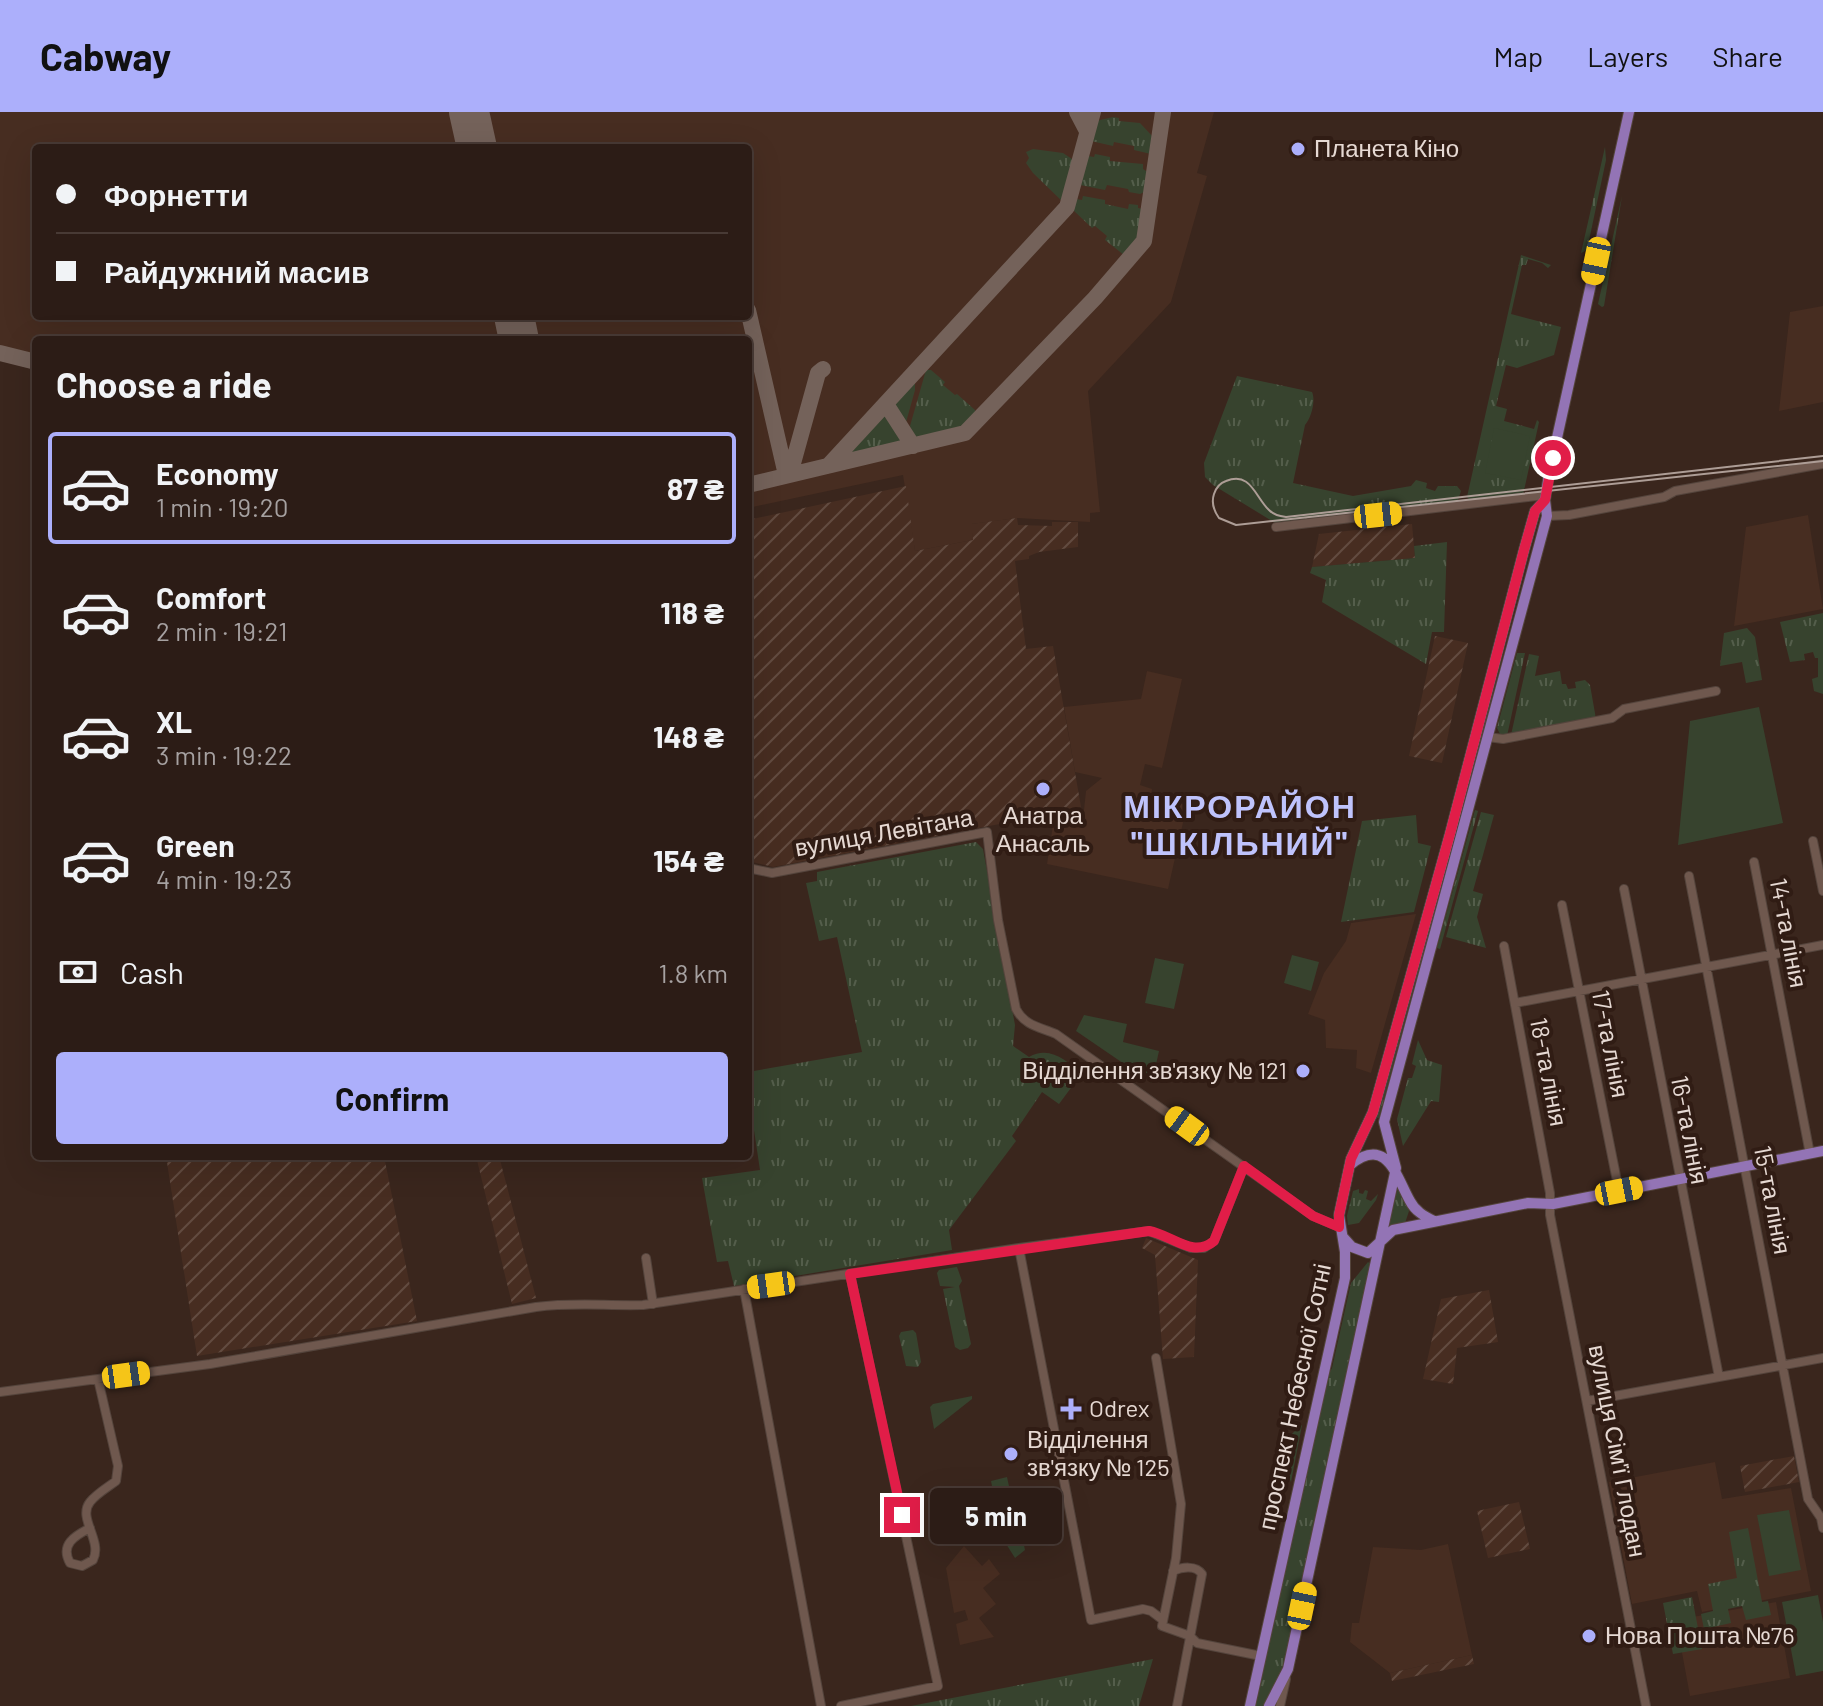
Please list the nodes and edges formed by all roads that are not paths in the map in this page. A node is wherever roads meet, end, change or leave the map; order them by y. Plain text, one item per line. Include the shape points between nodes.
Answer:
1 (1629, 112) edge
2 (1823, 464) edge
3 (1545, 498) junction
4 (1547, 516) junction
5 (1276, 527) dead end
6 (1716, 691) dead end
7 (1488, 737) junction
8 (1455, 836) junction
9 (1813, 841) dead end
10 (1754, 862) dead end
11 (752, 869) edge
12 (1689, 876) dead end
13 (1624, 889) dead end
14 (1823, 891) edge
15 (1562, 905) dead end
16 (1823, 945) edge
17 (1504, 946) dead end
18 (1772, 955) junction
19 (1707, 967) junction
20 (1641, 980) junction
21 (1579, 991) junction
22 (1515, 1003) junction
23 (1823, 1151) edge
24 (1810, 1154) junction
25 (1350, 1165) junction
26 (1244, 1166) junction
27 (1745, 1166) junction
28 (1396, 1168) junction
29 (1678, 1179) junction
30 (1619, 1191) junction
31 (1548, 1204) junction
32 (1434, 1221) junction
33 (1340, 1231) junction
34 (1380, 1243) junction
35 (1019, 1248) junction
36 (646, 1258) dead end
37 (850, 1274) junction
38 (744, 1289) junction
39 (653, 1304) junction
40 (1156, 1358) dead end
41 (1823, 1358) edge
42 (1783, 1365) junction
43 (1719, 1377) junction
44 (98, 1379) junction
45 (0, 1392) edge
46 (1587, 1401) junction
47 (90, 1528) junction
48 (1823, 1528) edge
49 (1173, 1571) junction
50 (1163, 1620) junction
51 (1190, 1636) junction
52 (1261, 1656) junction
53 (1288, 1669) junction
54 (821, 1706) edge
55 (841, 1706) edge
56 (1177, 1706) edge
57 (1250, 1706) edge
58 (1269, 1706) edge
59 (1280, 1706) edge
60 (1646, 1706) edge

1 - 3 main road, проспект Небесної Сотні
2 - 4 street
3 - 4 main road, проспект Небесної Сотні
3 - 5 street
3 - 8 main road, проспект Небесної Сотні via 1535,511 1524,550
4 - 7 main road, проспект Небесної Сотні
6 - 7 street via 1624,709 1612,718 1503,739
7 - 8 main road, проспект Небесної Сотні
8 - 25 main road, проспект Небесної Сотні via 1373,1112
8 - 28 main road, проспект Небесної Сотні via 1384,1122
9 - 14 street
10 - 18 street, 14-та лінія
11 - 26 street, вулиця Левітана via 772,873 987,832 998,920 1021,1018 1056,1034
12 - 19 street, 15-та лінія
13 - 20 street, 16-та лінія
15 - 21 street, 17-та лінія
16 - 18 street
17 - 22 street, 18-та лінія
18 - 19 street
18 - 24 street, 14-та лінія
19 - 20 street
19 - 27 street, 15-та лінія
20 - 21 street
20 - 29 street, 16-та лінія
21 - 22 street
21 - 30 street, 17-та лінія
22 - 31 street, 18-та лінія
23 - 24 main road, вулиця Левітана
24 - 27 main road, вулиця Левітана
25 - 28 main road via 1368,1155
25 - 33 main road, проспект Небесної Сотні
26 - 33 street, вулиця Левітана
26 - 35 street via 1214,1241 1204,1248 1149,1231
27 - 29 main road, вулиця Левітана
27 - 42 street, 15-та лінія
28 - 32 main road via 1410,1201
28 - 34 main road, проспект Небесної Сотні
29 - 30 main road, вулиця Левітана
29 - 43 street, 16-та лінія
30 - 31 main road, вулиця Левітана
31 - 32 main road, вулиця Левітана
31 - 46 street, вулиця Сім'ї Глодан
32 - 34 main road, вулиця Левітана via 1393,1230
33 - 34 main road, вулиця Левітана via 1364,1253
33 - 52 main road, проспект Небесної Сотні via 1344,1281
34 - 53 main road, проспект Небесної Сотні
35 - 37 street
35 - 50 street via 1091,1620 1148,1609
36 - 39 street
37 - 38 street
37 - 55 street via 938,1686
38 - 39 street
38 - 54 street
39 - 44 street via 536,1307
40 - 49 street via 1180,1501
41 - 42 street
42 - 43 street
42 - 48 street, 15-та лінія via 1808,1499
43 - 46 street
44 - 45 street
44 - 47 street via 118,1466 116,1481 88,1503
46 - 60 street, вулиця Сім'ї Глодан
47 - 47 street via 66,1546 70,1563 82,1566 93,1560 97,1547
49 - 50 street
49 - 51 street via 1182,1567 1202,1574
50 - 51 street via 1162,1626
51 - 52 street via 1197,1643
51 - 56 street
52 - 57 main road, проспект Небесної Сотні
53 - 58 main road, проспект Небесної Сотні
53 - 59 street

